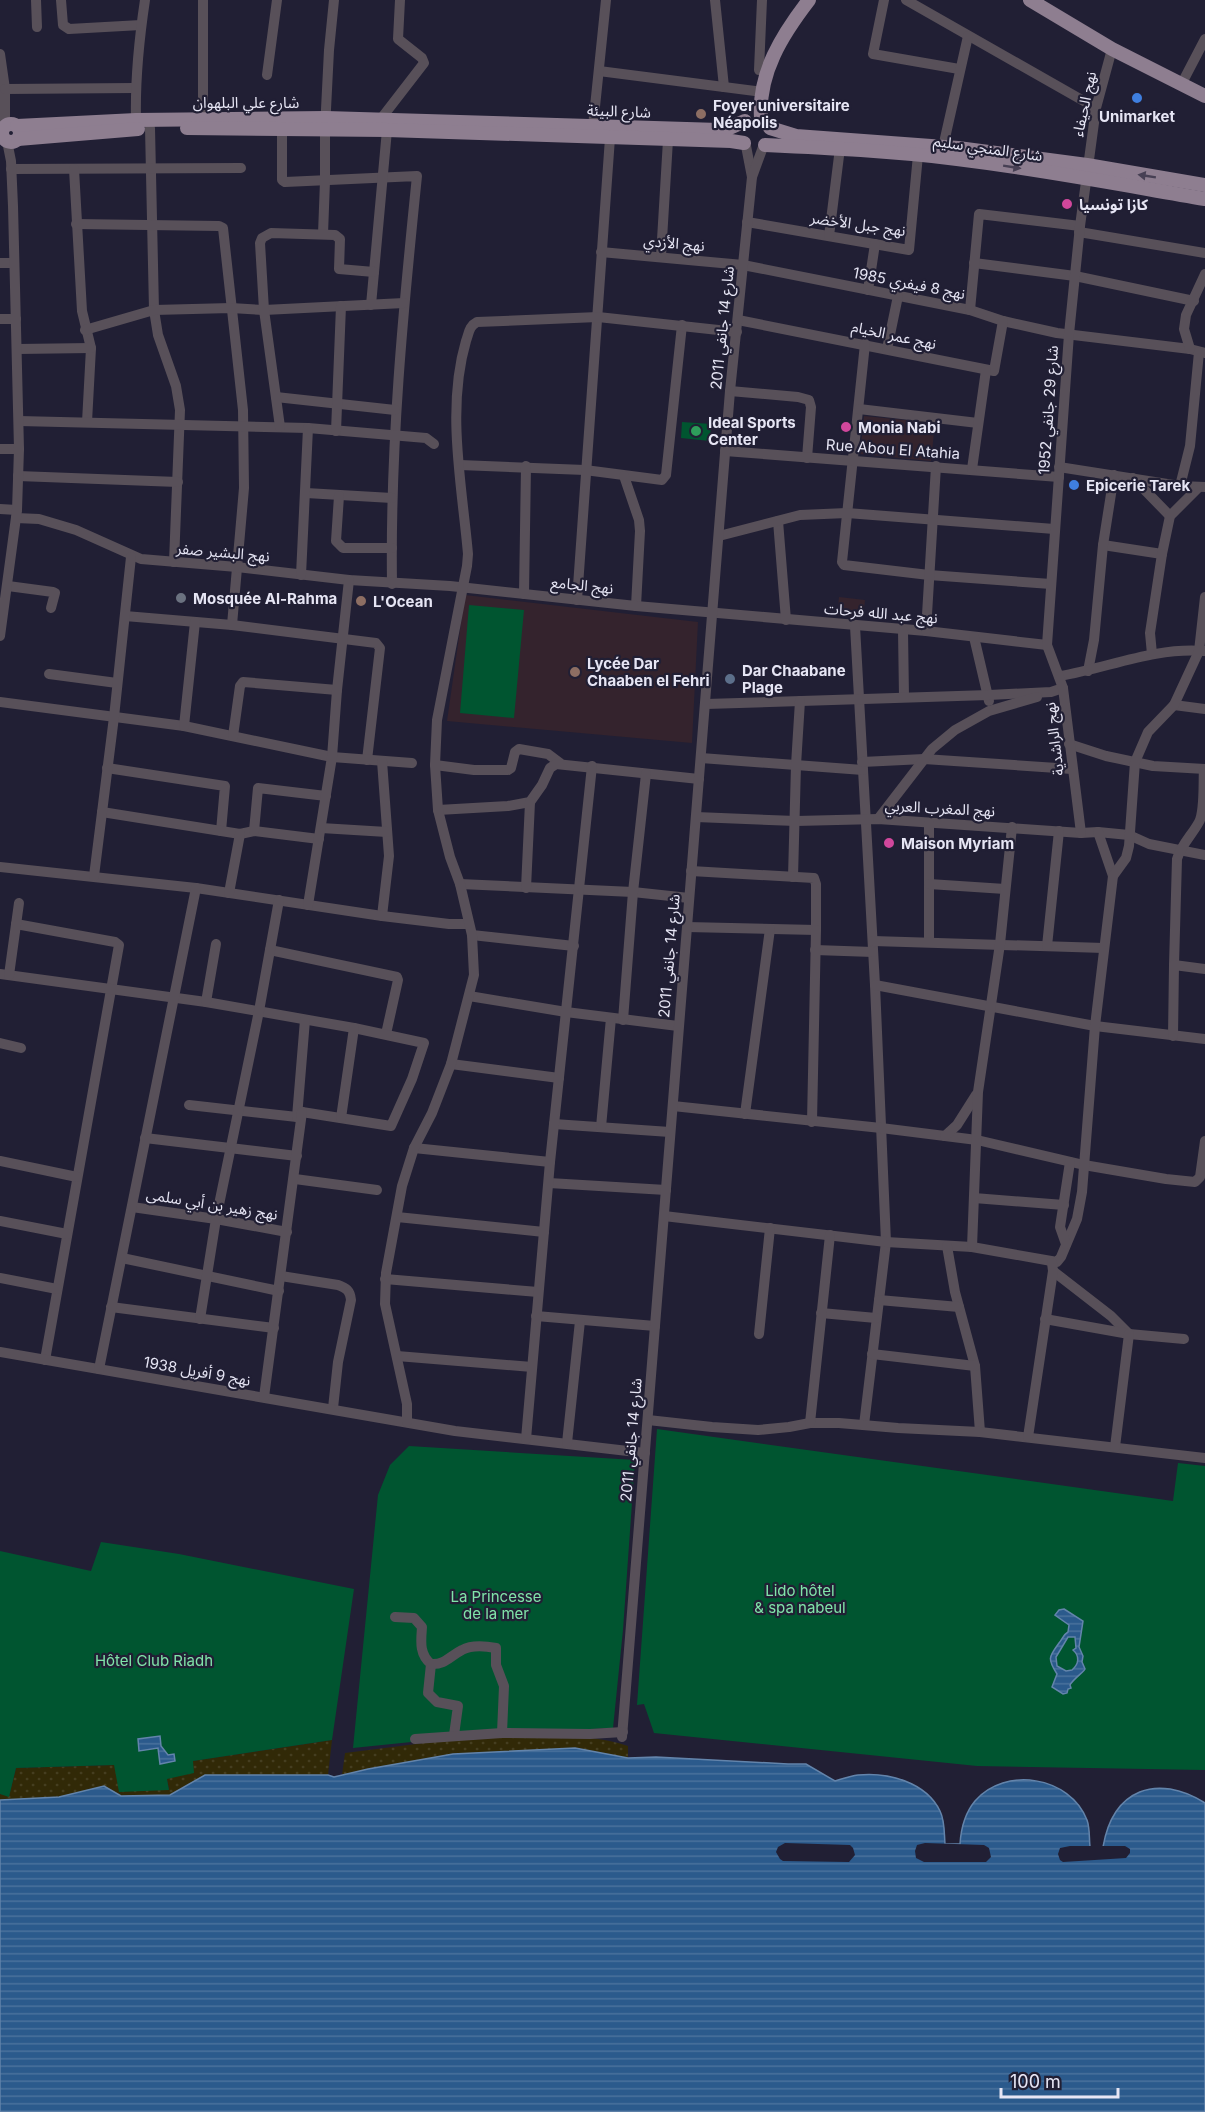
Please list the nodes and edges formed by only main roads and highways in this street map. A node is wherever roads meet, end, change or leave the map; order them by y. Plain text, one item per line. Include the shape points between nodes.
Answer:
1 (800, 0) edge
2 (809, 0) edge
3 (1032, 0) edge
4 (1205, 96) edge
5 (757, 121) junction
6 (325, 124) junction
7 (489, 129) junction
8 (8, 133) edge
9 (745, 144) junction
10 (764, 146) junction
11 (1086, 172) junction
12 (1205, 185) edge
13 (1205, 200) edge

1 - 5 main road via 759,70 755,91
2 - 5 main road via 788,29 767,70
3 - 4 main road via 1112,49
5 - 7 main road, شارع البيئة via 719,130 593,126
5 - 9 main road via 740,134
5 - 10 main road via 771,134
5 - 11 main road, شارع المنجي سليم via 796,136 944,147
6 - 7 main road, شارع علي البلهوان
6 - 8 main road, شارع علي البلهوان via 282,129
6 - 8 main road, شارع علي البلهوان via 136,120
7 - 9 main road, شارع البيئة
9 - 10 main road via 754,148
10 -> 11 main road, شارع المنجي سليم via 840,148
12 -> 11 main road, شارع المنجي سليم
11 - 13 main road, شارع المنجي سليم

